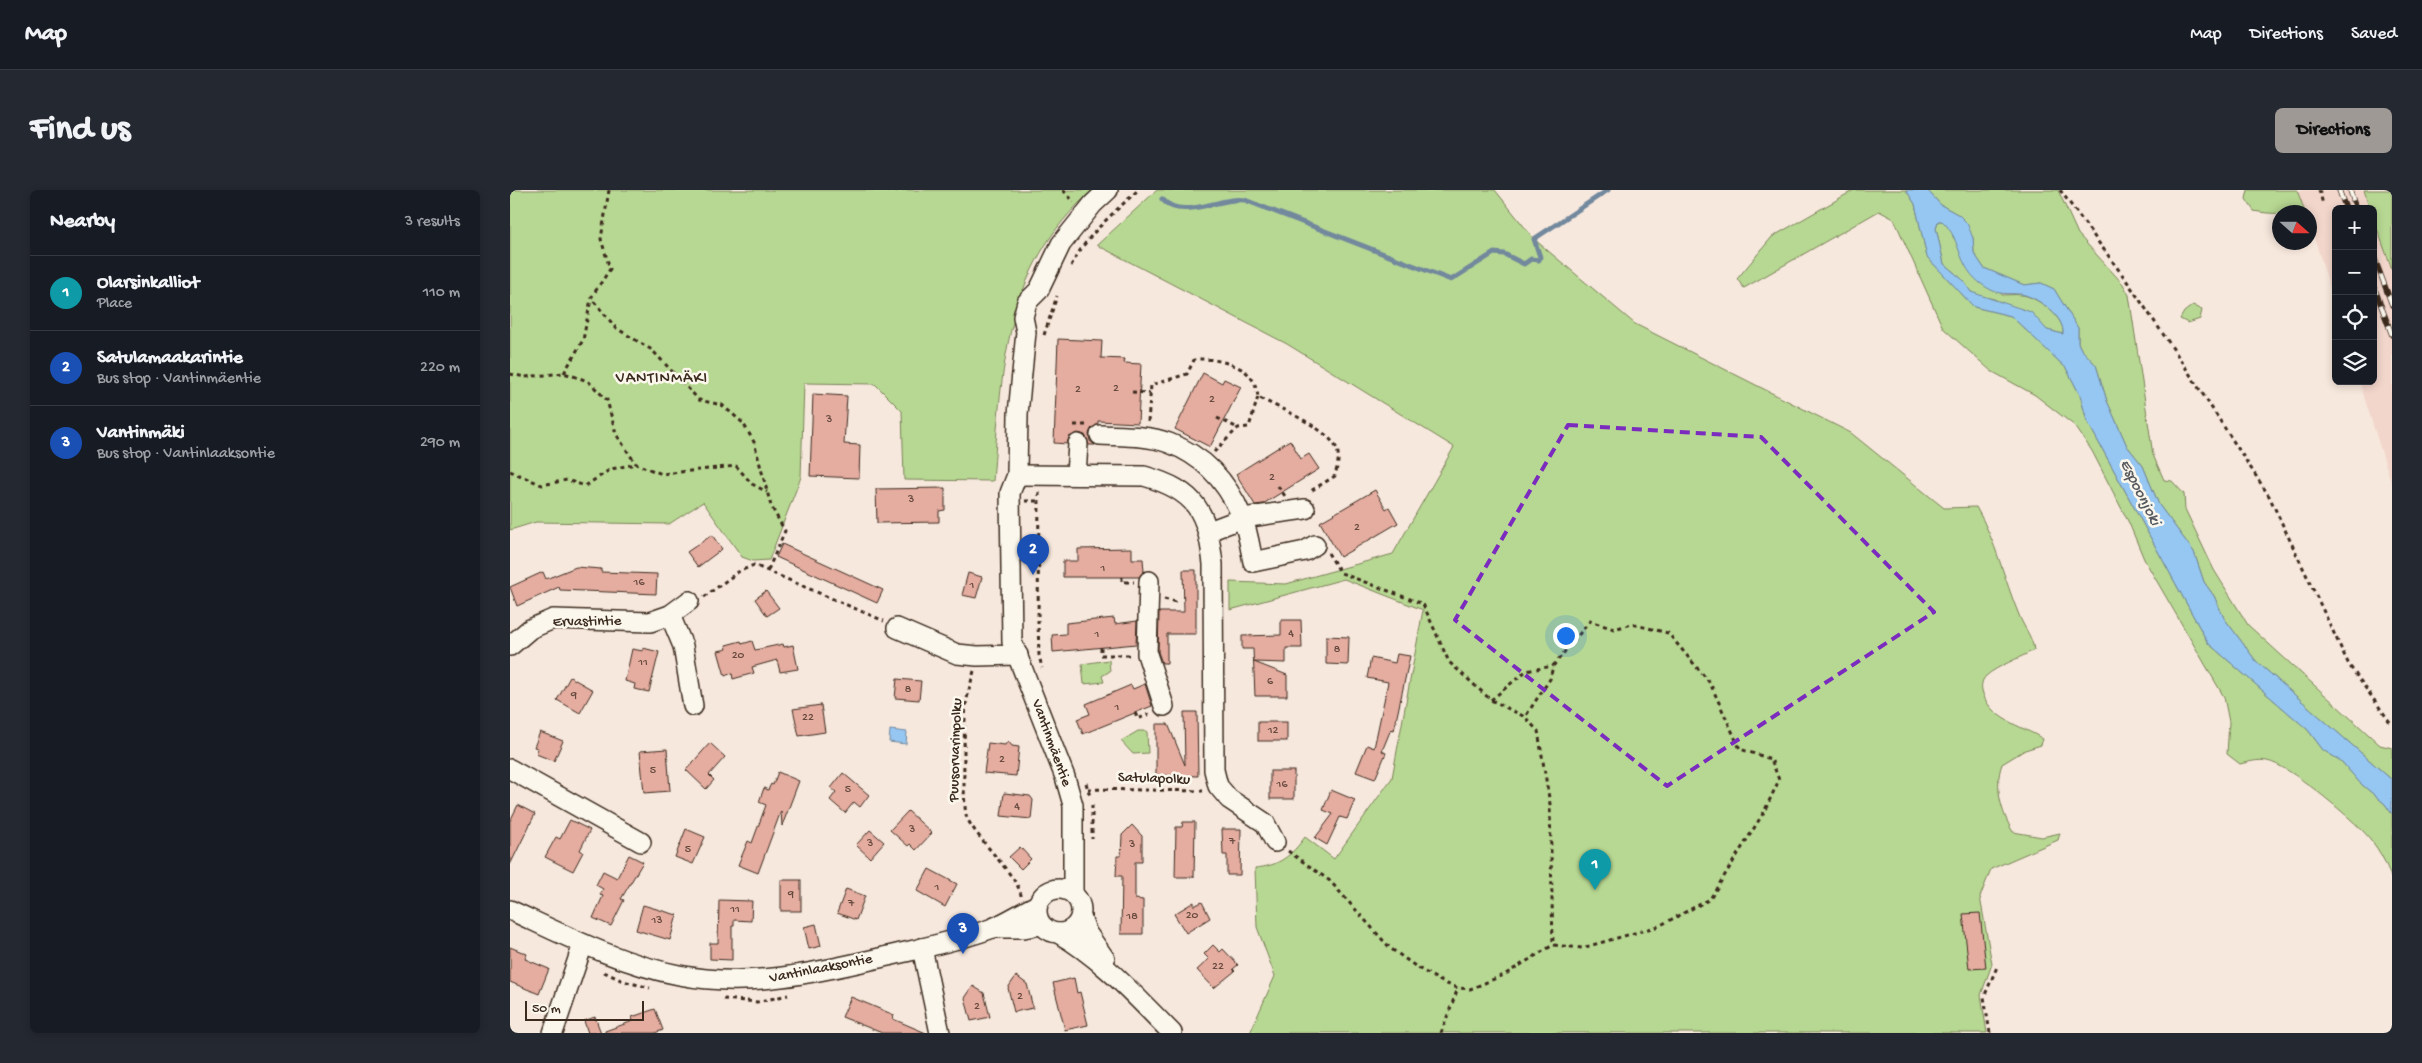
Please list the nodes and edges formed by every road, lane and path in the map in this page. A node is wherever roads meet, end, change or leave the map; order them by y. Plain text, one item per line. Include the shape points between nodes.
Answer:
1 (609, 190) edge
2 (887, 190) edge
3 (898, 190) edge
4 (1108, 190) edge
5 (1138, 190) edge
6 (2060, 190) edge
7 (2319, 190) edge
8 (2323, 204) dead end
9 (1069, 272) dead end
10 (1060, 288) dead end
11 (592, 298) junction
12 (1035, 335) junction
13 (564, 373) junction
14 (510, 374) edge
15 (1132, 392) dead end
16 (1150, 393) junction
17 (1258, 397) junction
18 (1217, 418) dead end
19 (1238, 428) junction
20 (1100, 435) dead end
21 (1146, 439) junction
22 (1078, 444) dead end
23 (1204, 462) junction
24 (636, 464) junction
25 (510, 472) edge
26 (1017, 475) junction
27 (1039, 475) junction
28 (1076, 475) junction
29 (767, 492) junction
30 (1306, 501) joint
31 (1243, 518) junction
32 (1209, 531) junction
33 (1321, 548) joint
34 (768, 570) junction
35 (1149, 581) dead end
36 (689, 601) joint
37 (670, 615) junction
38 (897, 628) joint
39 (510, 646) edge
40 (1101, 647) dead end
41 (1147, 654) junction
42 (1018, 655) junction
43 (976, 662) dead end
44 (1553, 666) junction
45 (1042, 669) dead end
46 (1491, 700) junction
47 (693, 706) dead end
48 (1164, 706) dead end
49 (1525, 716) junction
50 (2392, 725) edge
51 (510, 769) edge
52 (1083, 776) dead end
53 (1218, 786) junction
54 (1088, 789) junction
55 (1073, 833) junction
56 (641, 842) dead end
57 (1275, 842) joint
58 (1091, 847) dead end
59 (1054, 889) junction
60 (1073, 893) junction
61 (1029, 909) junction
62 (510, 910) edge
63 (1081, 917) junction
64 (991, 928) junction
65 (1049, 929) junction
66 (583, 944) junction
67 (1553, 945) junction
68 (922, 948) junction
69 (1997, 967) dead end
70 (1116, 975) junction
71 (1458, 988) junction
72 (552, 1033) edge
73 (940, 1033) edge
74 (1172, 1033) edge
75 (1442, 1033) edge
76 (1990, 1033) edge

1 - 11 path via 601,239 610,269
2 - 3 path
4 - 12 street via 1061,244 1039,290 1027,302 1023,317
5 - 9 path via 1100,226 1077,255
6 - 50 path via 2176,353 2269,496 2350,665
7 - 8 path
10 - 12 path
11 - 13 path via 583,340
11 - 29 path via 616,328 652,350 699,400 722,405 743,423 754,442
12 - 26 street via 1018,414
13 - 14 path via 525,377
13 - 24 path via 588,380 607,400 616,434
15 - 16 path
16 - 17 path via 1151,384 1187,374 1194,360 1200,358 1216,359 1248,373
16 - 21 path
17 - 19 path via 1249,427
17 - 30 path via 1328,436 1337,450 1339,460 1335,476
18 - 19 path
19 - 23 path
20 - 21 street
21 - 23 street via 1168,442
22 - 28 street
23 - 31 street via 1222,481
24 - 25 path via 611,469 585,486 568,480 542,485
24 - 29 path via 662,474 736,466 752,484
26 - 27 street
26 - 42 street via 1023,493 1024,641
27 - 28 street
27 - 45 path via 1038,622
28 - 32 street via 1144,476 1163,481 1196,504
29 - 34 path via 785,531
30 - 31 street
31 - 32 street
31 - 33 street via 1253,562
32 - 53 street via 1213,564 1214,770
33 - 46 path via 1341,573 1422,604 1449,662
34 - 36 path via 754,565 738,572 701,598
34 - 38 path
35 - 41 street
36 - 37 street, Ervastintie
37 - 39 street, Ervastintie via 650,622 553,619 530,629
37 - 47 street via 683,646
38 - 42 street via 957,654
40 - 41 path via 1101,655
41 - 48 street
42 - 55 street, Vantinmäentie via 1065,777 1073,806
43 - 61 path, Puusorvarinpolku via 966,705 964,790 967,817 1021,891
44 - 46 path via 1526,671
44 - 49 path via 1550,679
44 - 67 path via 1590,621 1614,629 1632,624 1668,633 1710,683 1740,749 1771,759 1779,780 1764,812 1710,899 1659,926 1582,948
46 - 49 path
49 - 67 path via 1538,731 1550,804
51 - 56 street
52 - 54 path
53 - 54 path, Satulapolku via 1201,792
53 - 57 street via 1229,799 1265,824
54 - 58 path via 1092,809
55 - 59 street, Vantinmäentie
55 - 60 street, Vantinmäentie
57 - 71 path via 1330,881 1390,948 1418,968
59 - 60 street
59 - 61 street
60 - 63 street via 1080,904
61 - 64 street, Vantinlaaksontie
61 - 65 street via 1036,912
62 - 66 street, Vantinlaaksontie
63 - 65 street via 1072,929
63 - 70 street via 1087,933
64 - 65 street, Vantinlaaksontie
64 - 68 street, Vantinlaaksontie
65 - 70 street via 1076,944
66 - 68 street, Vantinlaaksontie via 659,971 727,980 776,979
66 - 72 street
67 - 71 path via 1504,975 1470,989
68 - 73 street
69 - 76 path via 1984,997
70 - 74 street
71 - 75 path

